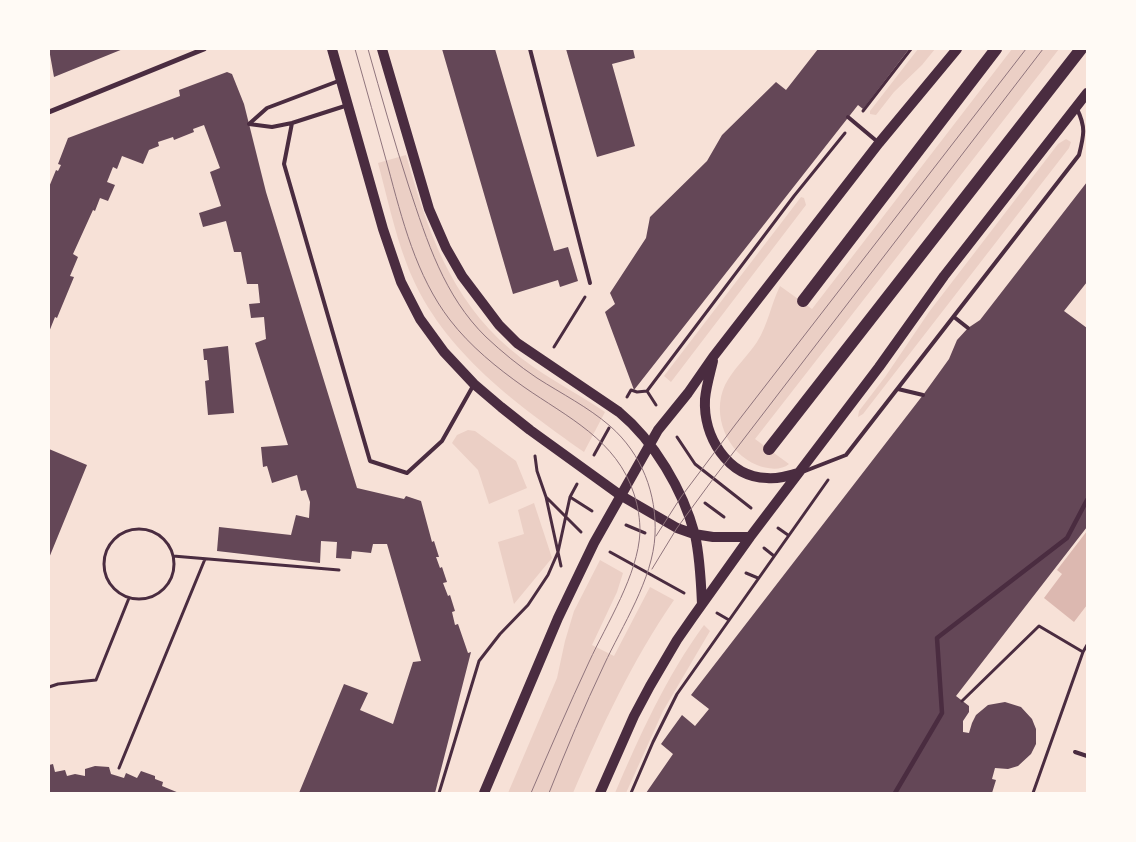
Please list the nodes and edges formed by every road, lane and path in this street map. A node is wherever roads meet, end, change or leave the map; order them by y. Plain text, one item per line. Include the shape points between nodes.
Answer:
1 (204, 49) edge
2 (332, 49) edge
3 (382, 49) edge
4 (530, 49) edge
5 (911, 49) edge
6 (957, 49) edge
7 (996, 49) edge
8 (1081, 49) edge
9 (341, 80) junction
10 (1087, 93) edge
11 (348, 105) junction
12 (1076, 107) junction
13 (49, 112) edge
14 (848, 117) dead end
15 (854, 122) junction
16 (292, 123) junction
17 (879, 143) junction
18 (590, 283) joint
19 (802, 301) dead end
20 (954, 317) junction
21 (968, 328) dead end
22 (713, 357) junction
23 (544, 362) junction
24 (474, 384) junction
25 (898, 389) junction
26 (923, 395) dead end
27 (619, 412) junction
28 (651, 444) junction
29 (769, 449) dead end
30 (846, 455) junction
31 (585, 470) junction
32 (537, 471) dead end
33 (798, 473) junction
34 (620, 495) junction
35 (546, 497) junction
36 (1087, 500) edge
37 (704, 502) dead end
38 (565, 517) junction
39 (694, 534) junction
40 (750, 537) junction
41 (594, 543) junction
42 (558, 552) junction
43 (173, 556) junction
44 (774, 556) junction
45 (205, 559) junction
46 (339, 570) dead end
47 (129, 598) junction
48 (702, 604) junction
49 (729, 620) junction
50 (1087, 645) edge
51 (1083, 652) junction
52 (49, 687) edge
53 (962, 701) dead end
54 (1075, 752) dead end
55 (1087, 756) edge
56 (119, 768) dead end
57 (899, 788) junction
58 (439, 793) edge
59 (484, 793) edge
60 (600, 793) edge
61 (631, 793) edge
62 (895, 793) edge
63 (900, 793) edge
64 (1033, 793) edge

1 - 13 street
2 - 9 main road
3 - 23 main road via 429,208 446,248 462,276 499,325
4 - 18 lane
5 - 15 path
6 - 17 main road
7 - 19 main road
8 - 29 main road
9 - 11 main road
9 - 16 lane via 267,108 249,124 272,127
10 - 12 main road
11 - 16 lane
11 - 24 main road via 383,229 410,302 444,352
12 - 20 lane via 1083,122 1084,135 1079,155
12 - 33 main road via 944,276
14 - 15 lane
15 - 17 lane
15 - 27 path via 646,391 631,390
16 - 24 lane via 284,164 370,461 407,473 442,441
17 - 22 main road
18 - 23 path via 589,291
20 - 21 lane
20 - 25 lane
22 - 28 main road
22 - 33 main road via 705,399 707,423 717,449 738,469 752,475 781,478
23 - 27 main road
24 - 31 main road
25 - 26 lane
25 - 30 lane
27 - 28 main road
27 - 31 path
28 - 34 main road
28 - 39 main road via 681,497
30 - 33 lane
30 - 44 path
31 - 34 main road
31 - 38 path via 570,497
32 - 35 path
33 - 40 main road
34 - 39 main road via 677,528
34 - 41 main road
35 - 38 path
35 - 42 path
36 - 57 street via 1067,538 937,638 942,713
37 - 40 path
38 - 41 path
38 - 42 path
39 - 40 main road
39 - 48 main road
40 - 44 path
40 - 48 main road
41 - 48 path
41 - 59 main road via 558,618
42 - 58 path via 548,575 528,605 479,660
43 - 45 path
43 - 47 path via 171,579 164,590 141,600
43 - 47 path via 168,544 148,530 136,528 114,538 103,560 104,572 109,584
44 - 49 path
45 - 46 path
45 - 56 path
47 - 52 path via 96,680
48 - 49 path
48 - 60 main road via 650,686
49 - 61 path via 677,694
50 - 51 path
51 - 53 path via 1039,626
51 - 64 path
54 - 55 lane
57 - 62 street
57 - 63 street

